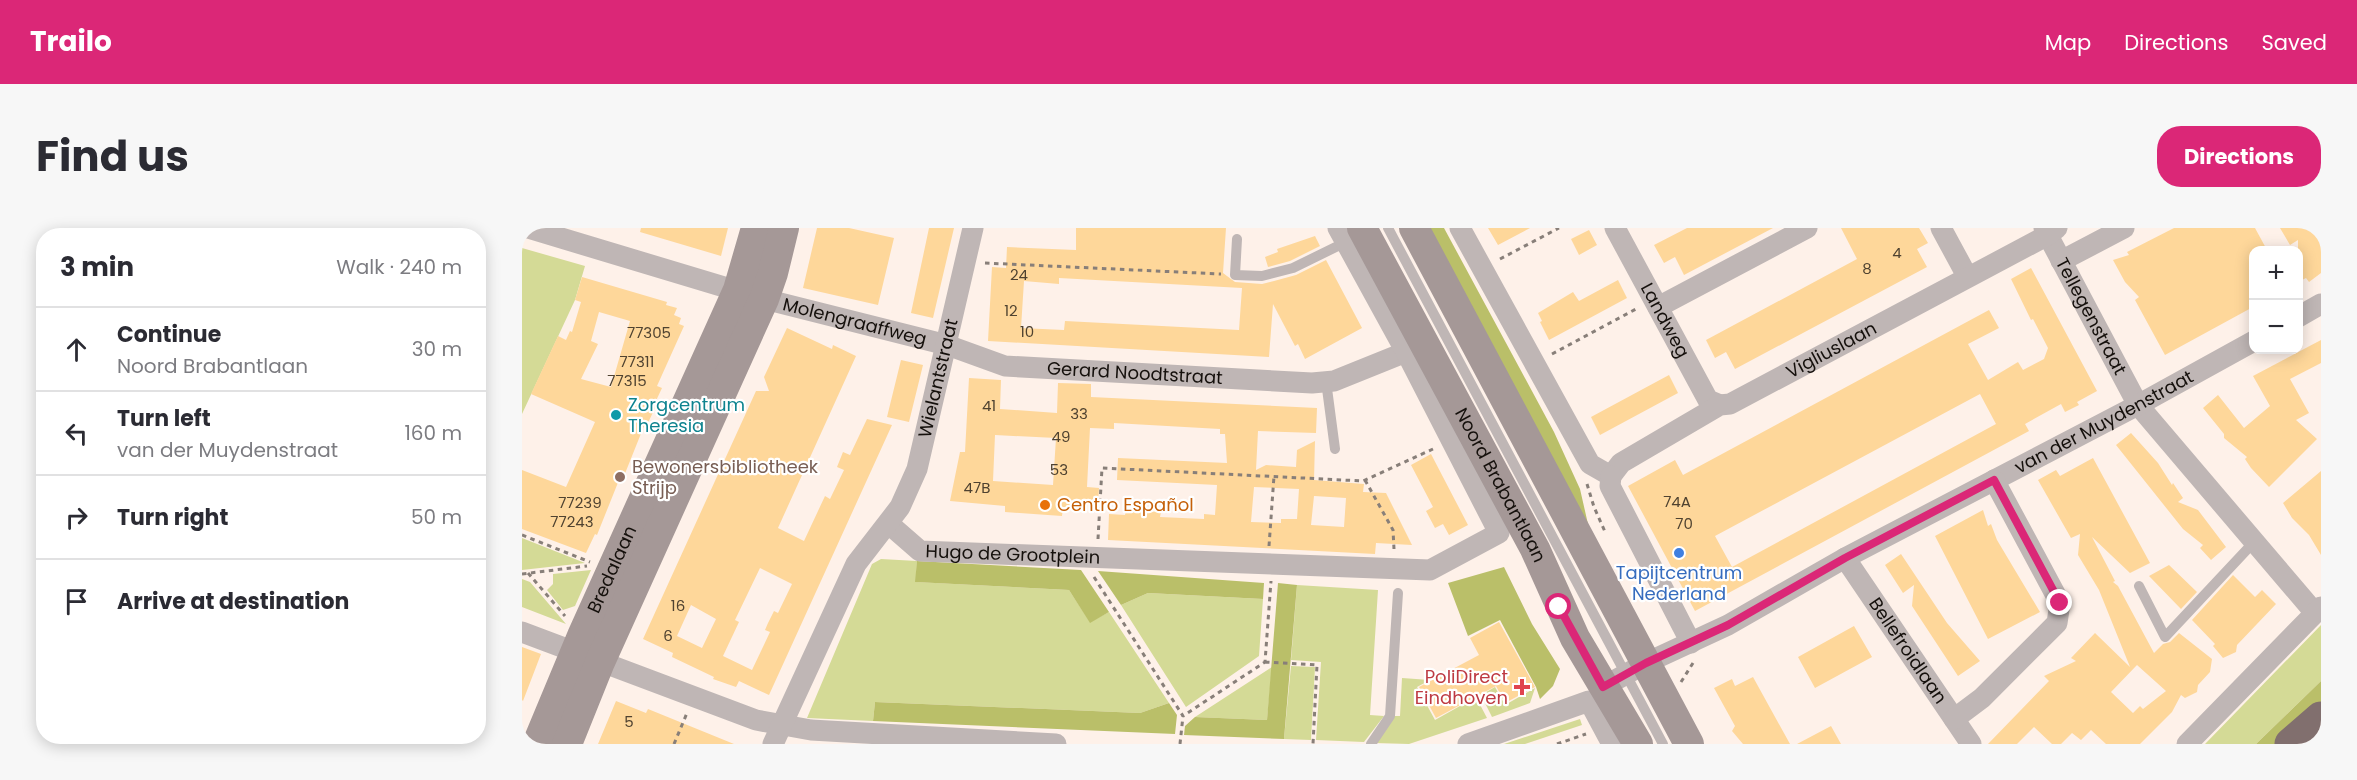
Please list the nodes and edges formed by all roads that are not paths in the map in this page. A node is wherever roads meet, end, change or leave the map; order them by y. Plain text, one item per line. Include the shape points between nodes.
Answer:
1 (528, 228) edge
2 (756, 228) edge
3 (784, 228) edge
4 (973, 228) edge
5 (1388, 228) edge
6 (1414, 228) edge
7 (1460, 228) edge
8 (1615, 228) edge
9 (1807, 228) edge
10 (1941, 228) edge
11 (2124, 228) edge
12 (2049, 230) edge
13 (1349, 233) edge
14 (1237, 239) dead end
15 (2061, 261) junction
16 (1967, 276) junction
17 (751, 294) junction
18 (1656, 303) junction
19 (2321, 304) edge
20 (2303, 314) edge
21 (2249, 343) edge
22 (947, 345) junction
23 (1406, 352) junction
24 (1326, 381) junction
25 (1720, 405) junction
26 (2138, 405) junction
27 (1335, 449) dead end
28 (1611, 476) junction
29 (1994, 480) junction
30 (889, 524) junction
31 (1499, 533) joint
32 (2254, 542) junction
33 (1845, 558) junction
34 (2139, 586) dead end
35 (1398, 593) dead end
36 (2318, 610) edge
37 (522, 632) edge
38 (1691, 643) junction
39 (585, 650) junction
40 (1616, 682) junction
41 (2321, 718) edge
42 (1954, 719) junction
43 (777, 734) edge
44 (1608, 736) edge
45 (537, 744) edge
46 (567, 744) edge
47 (1056, 744) edge
48 (1371, 744) edge
49 (1468, 744) edge
50 (1638, 744) edge
51 (1663, 744) edge
52 (1689, 744) edge
53 (1971, 744) edge
54 (2187, 744) edge
55 (2291, 744) edge

1 - 17 street, Molengraaffweg
2 - 17 main road, Bredalaan
3 - 17 main road, Bredalaan via 773,273
4 - 22 street, Wielantstraat
5 - 40 lane, Noord Brabantlaan
6 - 40 main road, Noord Brabantlaan
7 - 28 street via 1590,464
8 - 18 street, Landweg
9 - 18 street
10 - 16 street
11 - 15 street
12 - 15 street, Tellegenstraat
12 - 16 street, Vigliuslaan
13 - 14 lane via 1293,268 1262,276 1235,275
13 - 23 street, Noord Brabantlaan
13 - 40 main road, Noord Brabantlaan via 1535,549 1575,638
15 - 26 street, Tellegenstraat
16 - 25 street, Vigliuslaan via 1730,404
17 - 22 street, Molengraaffweg
17 - 39 main road, Bredalaan
18 - 25 street, Landweg via 1708,400
19 - 20 street
21 - 26 street, van der Muydenstraat
22 - 24 street, Gerard Noodtstraat via 1005,366
22 - 30 street, Wielantstraat via 916,470
23 - 24 street, Gerard Noodtstraat
23 - 31 street, Noord Brabantlaan
24 - 27 lane
25 - 28 street, Vigliuslaan via 1621,463
26 - 29 street, van der Muydenstraat
26 - 32 street, Tellegenstraat
28 - 38 street via 1610,486
29 - 33 street, van der Muydenstraat
29 - 42 street via 2060,603 2056,623 1982,698
30 - 31 street, Hugo de Grootplein via 920,550 1430,570
30 - 43 street via 856,564
32 - 34 lane via 2165,637
32 - 36 street, Tellegenstraat
33 - 38 street, van der Muydenstraat
33 - 42 street, Bellefroidlaan
35 - 48 lane via 1390,716
36 - 54 street
37 - 39 street
38 - 40 street, van der Muydenstraat
39 - 43 street via 756,720
39 - 45 main road, Bredalaan
39 - 46 main road, Bredalaan
40 - 44 street, Noord Brabantlaan
40 - 49 street
40 - 50 main road, Noord Brabantlaan
40 - 51 lane, Noord Brabantlaan
40 - 52 main road, Noord Brabantlaan
41 - 55 highway
42 - 53 street, Bellefroidlaan
43 - 47 street via 811,730

